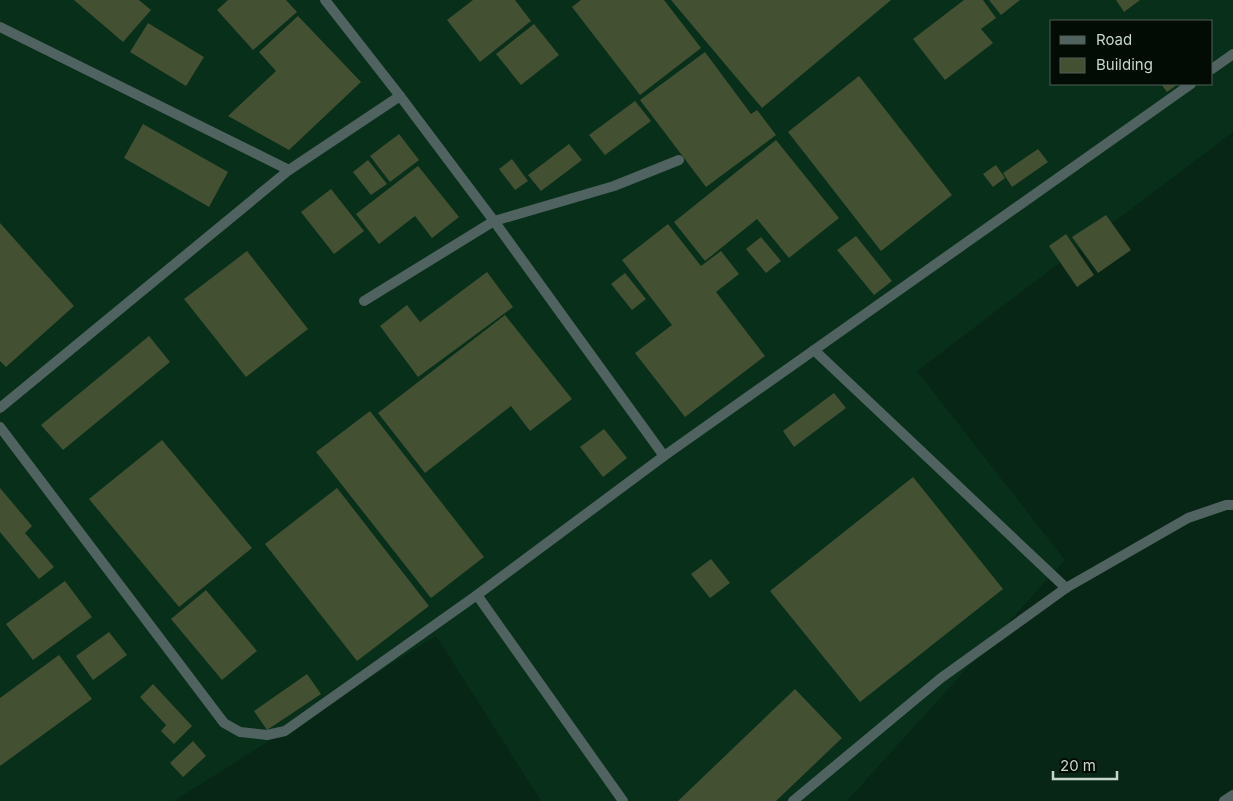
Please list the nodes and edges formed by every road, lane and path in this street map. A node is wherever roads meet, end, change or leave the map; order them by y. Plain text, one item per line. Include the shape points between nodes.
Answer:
1 (326, 0) edge
2 (0, 27) edge
3 (1233, 54) edge
4 (1213, 68) edge
5 (1190, 85) edge
6 (400, 96) junction
7 (679, 160) dead end
8 (289, 170) junction
9 (494, 221) junction
10 (364, 301) dead end
11 (814, 350) junction
12 (0, 408) edge
13 (0, 427) edge
14 (664, 456) junction
15 (1233, 505) edge
16 (1066, 588) junction
17 (477, 595) junction
18 (1233, 795) edge
19 (623, 801) edge
20 (793, 801) edge
21 (1224, 801) edge

1 - 6 street
2 - 8 street
3 - 4 street
5 - 11 street
6 - 8 street
6 - 9 street
7 - 9 street via 614,186
8 - 12 street
9 - 10 street
9 - 14 street
11 - 14 street
11 - 16 street
13 - 17 street via 224,723 240,732 267,735 286,731
14 - 17 street
15 - 16 street via 1188,518
16 - 20 street via 941,678
17 - 19 street
18 - 21 street

